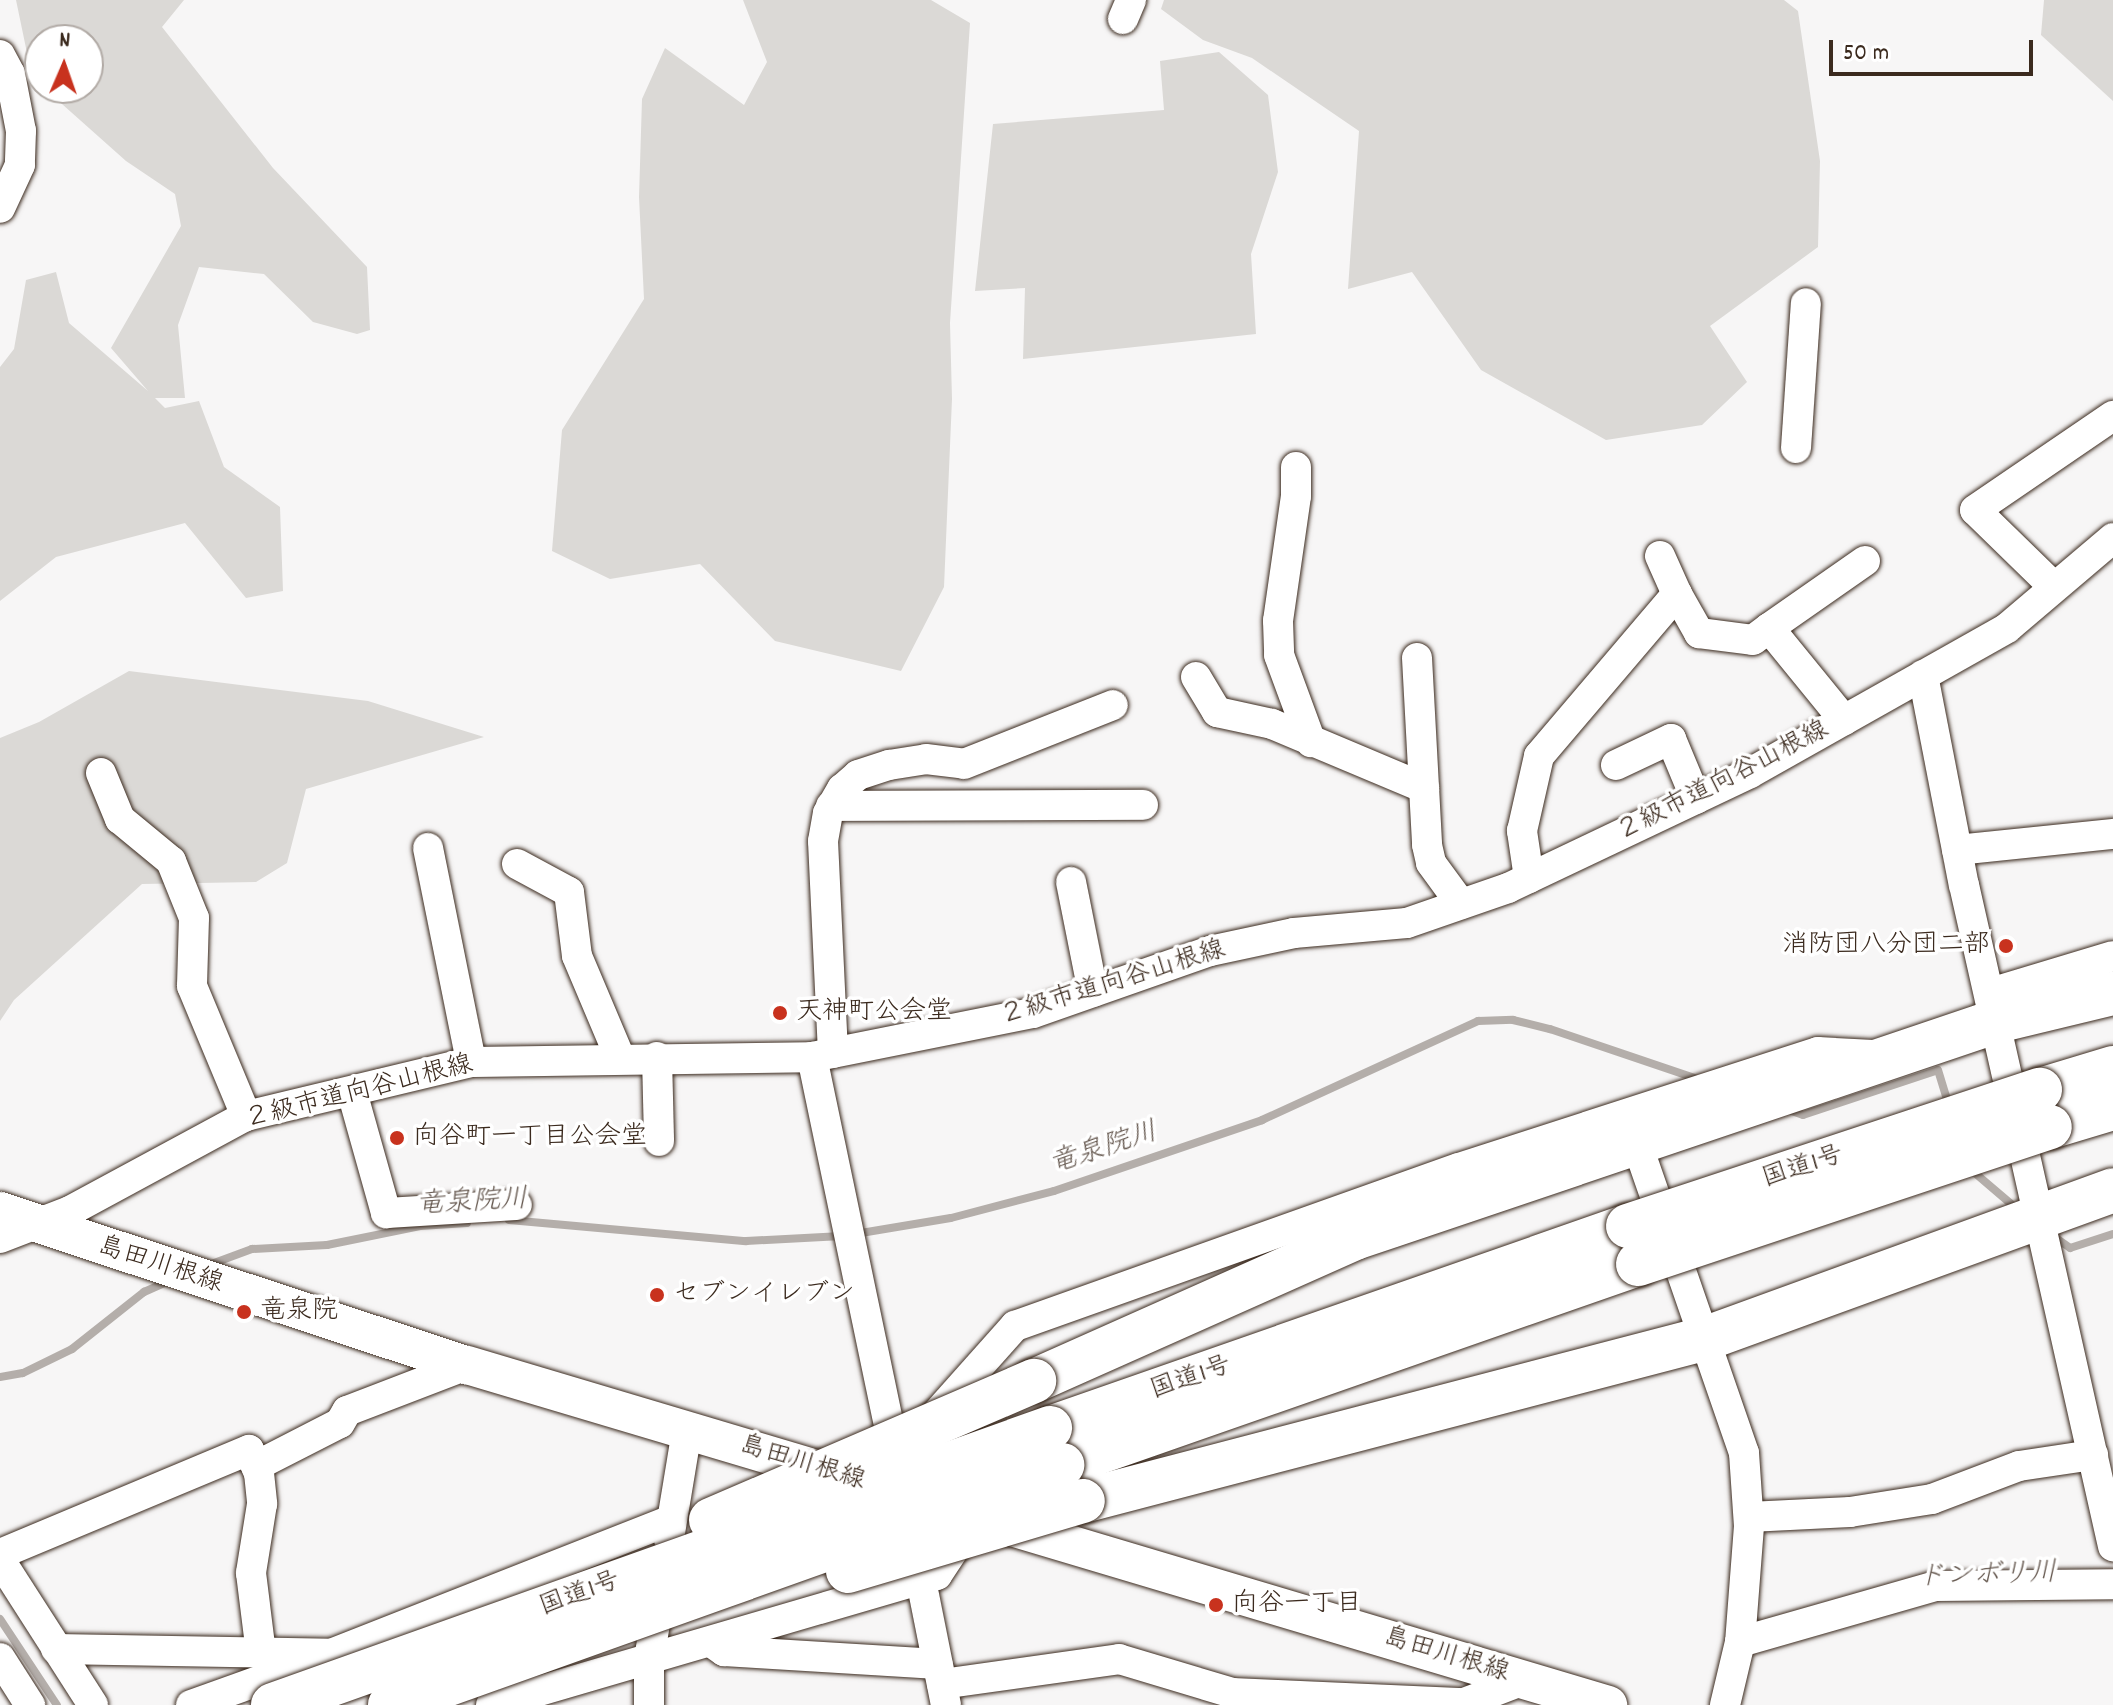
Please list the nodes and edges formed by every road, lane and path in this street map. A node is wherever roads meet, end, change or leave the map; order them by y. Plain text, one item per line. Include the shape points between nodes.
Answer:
1 (0, 55) edge
2 (0, 208) edge
3 (1806, 303) dead end
4 (2113, 416) edge
5 (1796, 448) dead end
6 (1296, 467) dead end
7 (2113, 538) edge
8 (1660, 556) dead end
9 (1865, 561) dead end
10 (2054, 587) junction
11 (1677, 594) junction
12 (1769, 628) junction
13 (1417, 658) dead end
14 (1923, 675) junction
15 (1196, 677) dead end
16 (1113, 705) dead end
17 (1844, 720) junction
18 (1311, 742) junction
19 (1616, 765) dead end
20 (101, 773) dead end
21 (1424, 788) junction
22 (1696, 799) junction
23 (1143, 805) dead end
24 (831, 806) junction
25 (2113, 834) edge
26 (428, 848) dead end
27 (1957, 850) junction
28 (517, 864) dead end
29 (1529, 878) junction
30 (1071, 882) dead end
31 (1461, 904) junction
32 (2113, 956) edge
33 (1093, 992) junction
34 (2113, 993) edge
35 (1993, 1007) junction
36 (823, 1055) junction
37 (1893, 1056) junction
38 (657, 1057) junction
39 (620, 1058) junction
40 (471, 1062) junction
41 (2113, 1068) edge
42 (352, 1092) junction
43 (2113, 1108) edge
44 (2045, 1109) junction
45 (246, 1116) junction
46 (659, 1141) dead end
47 (1636, 1141) junction
48 (1459, 1168) junction
49 (1537, 1176) junction
50 (2113, 1190) edge
51 (517, 1205) dead end
52 (2039, 1216) junction
53 (6, 1231) edge
54 (1707, 1338) junction
55 (467, 1365) junction
56 (687, 1430) junction
57 (2093, 1455) junction
58 (1065, 1465) junction
59 (256, 1466) junction
60 (884, 1472) junction
61 (975, 1516) junction
62 (1749, 1517) junction
63 (672, 1520) junction
64 (2113, 1546) edge
65 (0, 1554) edge
66 (0, 1560) edge
67 (921, 1580) junction
68 (2113, 1584) edge
69 (516, 1618) junction
70 (709, 1641) junction
71 (1740, 1642) junction
72 (56, 1649) junction
73 (261, 1653) junction
74 (331, 1654) junction
75 (0, 1658) edge
76 (649, 1659) junction
77 (942, 1684) edge
78 (491, 1687) edge
79 (1518, 1692) edge
80 (30, 1705) edge
81 (93, 1705) edge
82 (191, 1705) edge
83 (273, 1705) edge
84 (390, 1705) edge
85 (649, 1705) edge
86 (1608, 1705) edge
87 (1725, 1705) edge

1 - 2 street via 10,74 21,131 20,165
3 - 5 street
4 - 10 street via 1975,510
6 - 18 street via 1278,621 1279,655
7 - 10 street, ２級市道向谷山根線
8 - 11 street
9 - 12 street
10 - 14 street, ２級市道向谷山根線 via 2007,628
11 - 12 street via 1699,633 1753,640
11 - 29 street via 1539,756 1522,831
12 - 17 street
13 - 21 street
14 - 17 street, ２級市道向谷山根線
14 - 27 street
15 - 18 street via 1217,712 1272,724
16 - 24 street via 964,764 926,759 858,775
17 - 22 street, ２級市道向谷山根線
18 - 21 street
19 - 22 street via 1671,739
20 - 45 street via 120,819 171,861 194,918 192,986
21 - 31 street via 1431,863
22 - 29 street, ２級市道向谷山根線
23 - 24 street
24 - 36 street via 823,841
25 - 27 street
26 - 40 street
27 - 35 street
28 - 39 street via 569,892 577,956
29 - 31 street, ２級市道向谷山根線
30 - 33 street
31 - 33 street, ２級市道向谷山根線 via 1407,923 1294,933 1210,951
32 - 35 street
33 - 36 street, ２級市道向谷山根線 via 1033,1013
34 - 35 highway
35 - 37 highway
35 - 52 street
36 - 38 street, ２級市道向谷山根線
36 - 60 street
37 - 47 highway
37 - 48 street via 1818,1052
38 - 39 street, ２級市道向谷山根線
38 - 46 street
39 - 40 street, ２級市道向谷山根線
40 - 42 street, ２級市道向谷山根線
41 - 44 highway, 国道1号
42 - 45 street, ２級市道向谷山根線
42 - 51 street via 386,1213
43 - 44 highway, 国道1号
44 - 58 highway, 国道1号, bridge via 1633,1245
45 - 53 street, ２級市道向谷山根線 via 70,1211
47 - 49 highway
47 - 54 street
48 - 49 street
48 - 60 street via 1015,1326
49 - 69 highway, bridge via 1355,1238 614,1562
50 - 52 highway
52 - 54 highway
52 - 57 street
53 - 55 main road, 島田川根線
54 - 58 highway
54 - 62 street via 1744,1453
55 - 56 main road, 島田川根線
55 - 59 street via 347,1411 340,1423
56 - 60 main road, 島田川根線
56 - 63 street
57 - 62 street via 2019,1466 1932,1499 1850,1512
57 - 64 street
58 - 69 highway, 国道1号, bridge
58 - 78 highway, bridge
59 - 65 street via 249,1450
59 - 73 street via 262,1504 251,1573
60 - 61 main road, 島田川根線
61 - 67 street via 937,1575
61 - 79 main road, 島田川根線
62 - 71 street
63 - 74 street
63 - 76 street
66 - 72 street
67 - 70 street
67 - 77 street
68 - 71 street via 1935,1586
69 - 83 highway, 国道1号, bridge
70 - 76 street
70 - 77 street via 724,1651
71 - 87 street
72 - 73 street
72 - 81 street
73 - 74 street
74 - 82 street
75 - 80 street
76 - 78 street
76 - 85 street
77 - 79 street via 1119,1659 1232,1693 1464,1703
78 - 84 highway, bridge
79 - 86 main road, 島田川根線

